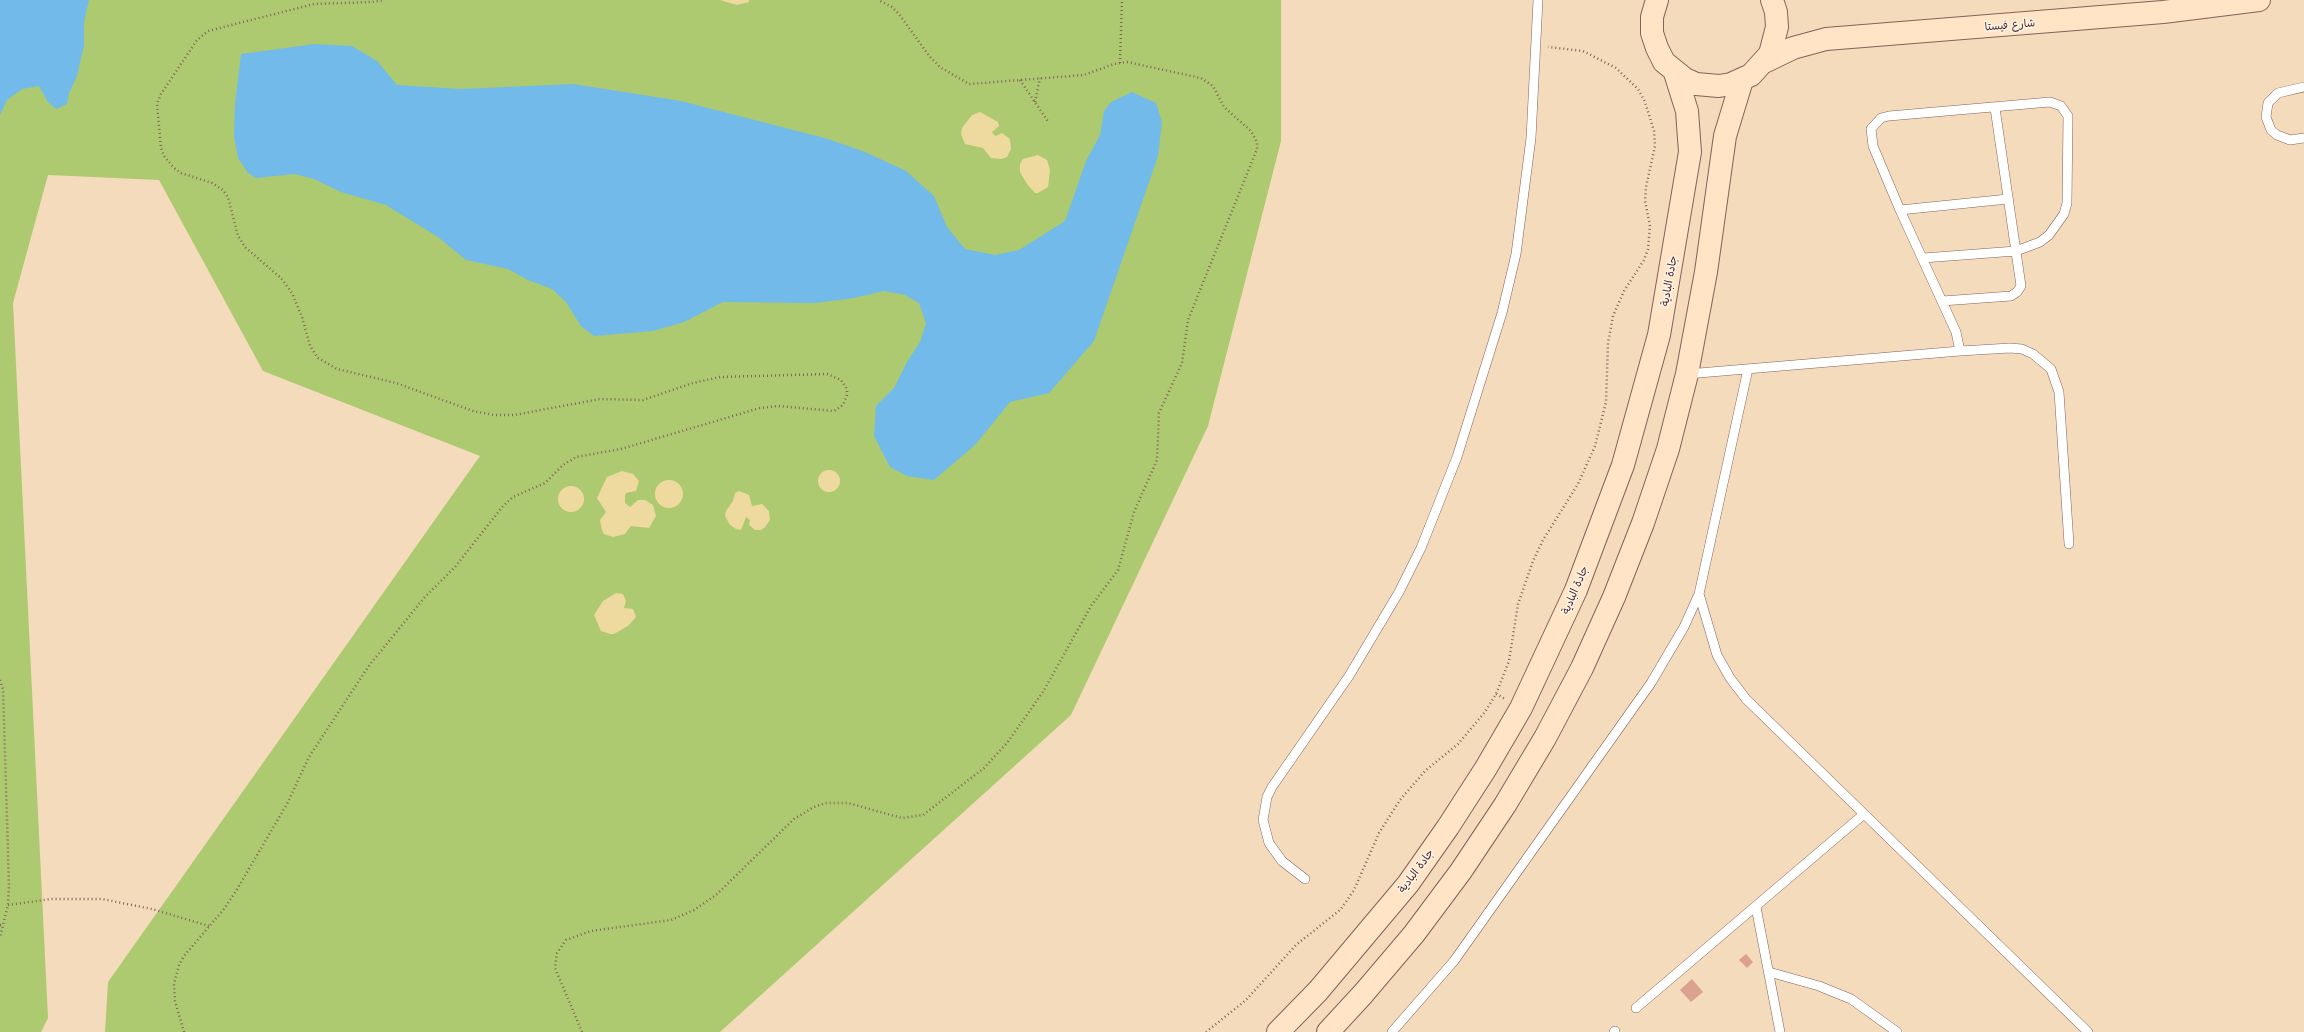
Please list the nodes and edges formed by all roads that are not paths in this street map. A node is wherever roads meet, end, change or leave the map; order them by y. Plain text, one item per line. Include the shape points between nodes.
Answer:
1 (1538, 0) edge
2 (1657, 0) edge
3 (1772, 0) edge
4 (2259, 0) edge
5 (1764, 62) junction
6 (1675, 73) junction
7 (1742, 80) junction
8 (2304, 87) edge
9 (1995, 108) junction
10 (2304, 138) edge
11 (2008, 199) junction
12 (1900, 210) junction
13 (2016, 251) junction
14 (1923, 258) junction
15 (1942, 301) junction
16 (1960, 351) junction
17 (1748, 369) junction
18 (1686, 374) junction
19 (2069, 544) dead end
20 (1699, 594) junction
21 (1864, 814) junction
22 (1305, 879) dead end
23 (1756, 907) junction
24 (1769, 972) junction
25 (1636, 1008) dead end
26 (1278, 1032) edge
27 (1328, 1032) edge
28 (1392, 1032) edge
29 (1780, 1032) edge
30 (1897, 1032) edge
31 (2088, 1032) edge

1 - 22 lane via 1531,138 1516,254 1502,313 1457,457 1426,535 1399,592 1349,676 1272,786 1267,797 1263,820 1269,843 1282,861
2 - 6 street via 1652,17 1652,33 1664,62
3 - 5 street via 1777,27 1775,40
4 - 5 street, شارع فيستا via 2163,12 1826,39 1793,48
5 - 7 street
6 - 7 street via 1696,84 1708,86
6 - 26 street, جادة البادية via 1687,111 1690,152 1659,335 1623,465 1576,590 1521,708 1448,827 1408,884 1318,991
7 - 18 street via 1725,136 1705,279
8 - 10 lane via 2278,93 2272,97 2266,110 2268,124 2277,135 2290,140
9 - 11 lane
9 - 12 lane via 1889,116 1876,123 1870,137
9 - 13 lane via 2050,102 2061,106 2068,116 2067,203 2064,214 2049,235 2028,248
11 - 12 lane
11 - 13 lane
12 - 14 lane
13 - 14 lane
13 - 15 lane via 2021,282 2020,290 2014,295
14 - 15 lane
15 - 16 lane via 1956,332
16 - 17 lane
16 - 19 lane via 2022,349 2038,357 2051,370 2059,392
17 - 18 lane
17 - 20 lane
18 - 27 street via 1668,449 1643,523 1592,647 1545,738 1505,805 1414,934
20 - 21 lane via 1717,655 1730,678 1746,699
20 - 28 lane via 1684,627 1651,683 1454,961
21 - 23 lane
21 - 31 lane
23 - 24 lane
23 - 25 lane
24 - 29 lane
24 - 30 lane via 1819,986 1851,999

